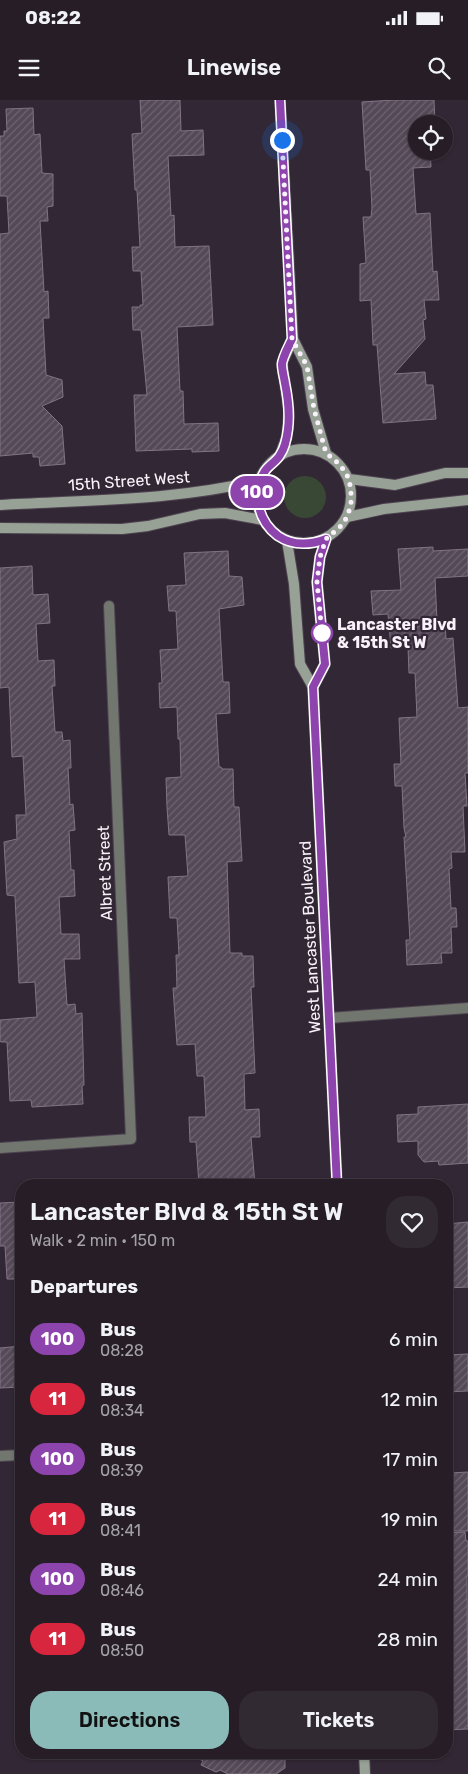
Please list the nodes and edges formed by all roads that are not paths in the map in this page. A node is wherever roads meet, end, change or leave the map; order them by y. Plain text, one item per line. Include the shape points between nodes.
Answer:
1 (280, 100) edge
2 (292, 339) junction
3 (326, 453) junction
4 (280, 455) junction
5 (468, 473) edge
6 (349, 479) junction
7 (260, 480) junction
8 (468, 500) edge
9 (0, 505) edge
10 (347, 517) junction
11 (263, 520) junction
12 (0, 528) edge
13 (326, 539) junction
14 (287, 541) junction
15 (110, 606) dead end
16 (313, 687) junction
17 (468, 1008) edge
18 (329, 1018) junction
19 (0, 1148) edge
20 (336, 1179) edge
21 (15, 1455) edge
22 (0, 1456) edge
23 (364, 1759) edge
24 (365, 1774) edge

1 - 2 street
2 - 3 street via 307,366
2 - 4 street via 282,363 289,412 287,436
3 - 4 street via 295,449
3 - 6 street
4 - 7 street
5 - 6 street via 445,473 395,485
6 - 10 street via 351,505
7 - 9 street, 15th Street West via 223,489 155,496
7 - 11 street via 258,507
8 - 10 street via 384,508
10 - 13 street
11 - 12 street via 225,513 200,514 122,529
11 - 14 street via 269,529
13 - 14 street via 315,543
13 - 16 street via 317,582 325,664
14 - 16 street, West Lancaster Boulevard via 300,664
15 - 19 street, Albret Street via 131,1139
16 - 18 street, West Lancaster Boulevard
17 - 18 street
18 - 20 street, West Lancaster Boulevard
21 - 22 street
23 - 24 street

